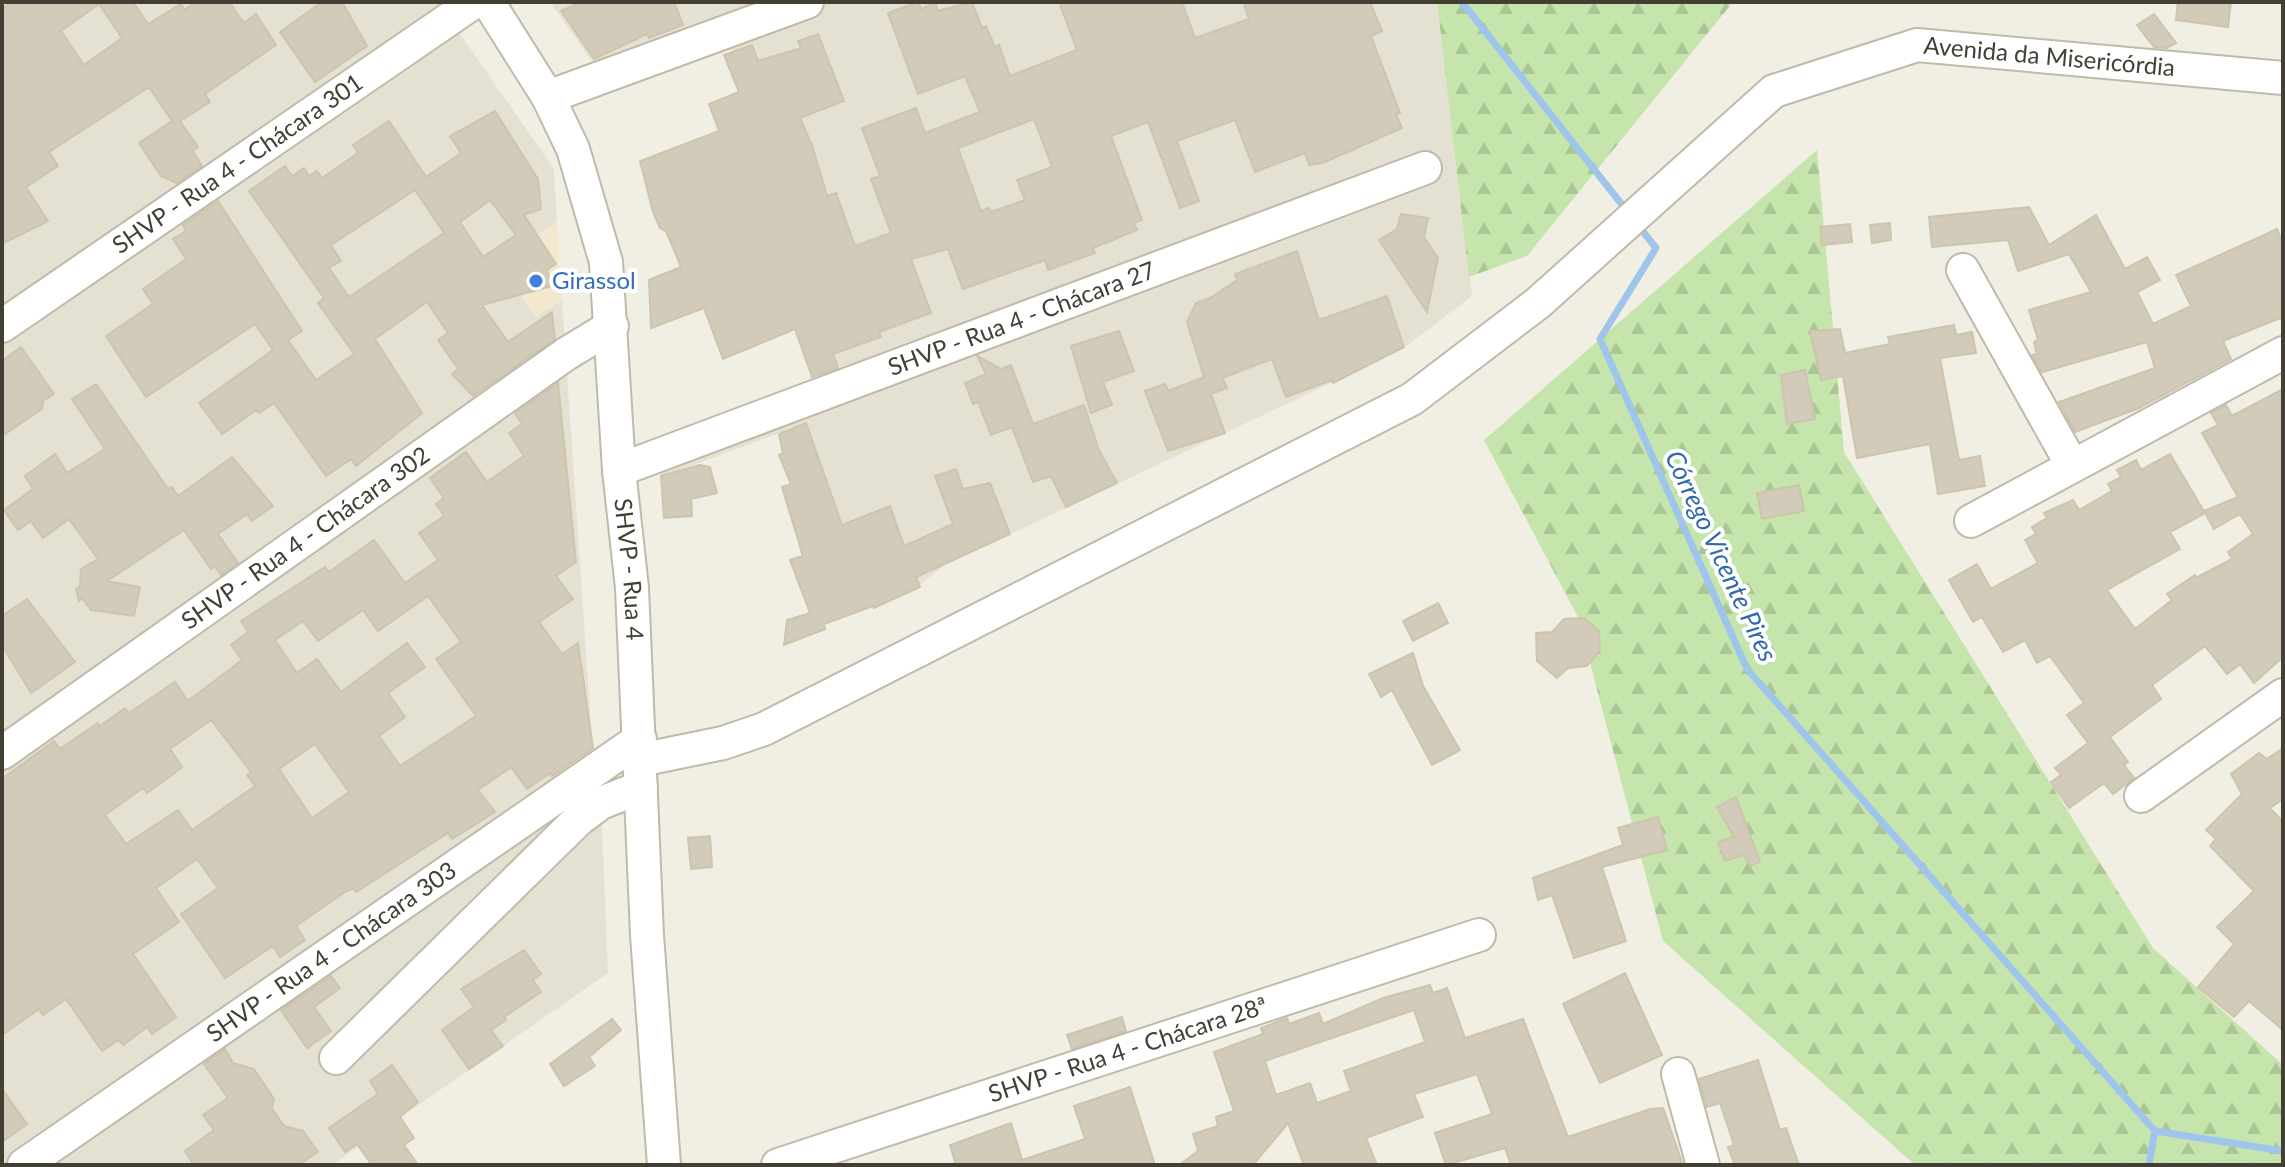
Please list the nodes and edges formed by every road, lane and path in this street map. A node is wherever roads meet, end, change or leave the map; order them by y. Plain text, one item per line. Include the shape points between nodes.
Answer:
1 (474, 2) edge
2 (488, 2) edge
3 (807, 2) edge
4 (2283, 78) edge
5 (548, 97) junction
6 (1425, 168) dead end
7 (1963, 270) dead end
8 (2, 326) edge
9 (612, 326) junction
10 (2283, 353) edge
11 (2072, 465) junction
12 (619, 470) junction
13 (1971, 521) dead end
14 (2283, 695) edge
15 (2, 753) edge
16 (640, 762) junction
17 (2141, 796) dead end
18 (1479, 935) dead end
19 (336, 1058) dead end
20 (1678, 1074) dead end
21 (659, 1161) edge
22 (24, 1165) edge
23 (778, 1165) edge
24 (1703, 1165) edge

1 - 8 street, SHVP - Rua 4 - Chácara 301
2 - 5 street, SHVP - Rua 4
3 - 5 street
4 - 16 street, Avenida da Misericórdia via 1917,45 1774,91 1538,303 1412,399 764,729
5 - 9 street, SHVP - Rua 4 via 573,149 598,224
6 - 12 street, SHVP - Rua 4 - Chácara 27
7 - 11 street
9 - 12 street, SHVP - Rua 4
9 - 15 street, SHVP - Rua 4 - Chácara 302
10 - 11 street
11 - 13 street
12 - 16 street, SHVP - Rua 4 via 632,588
14 - 17 street
16 - 19 street
16 - 21 street, SHVP - Rua 4
16 - 22 street, SHVP - Rua 4 - Chácara 303
18 - 23 street, SHVP - Rua 4 - Chácara 28ª
20 - 24 street

